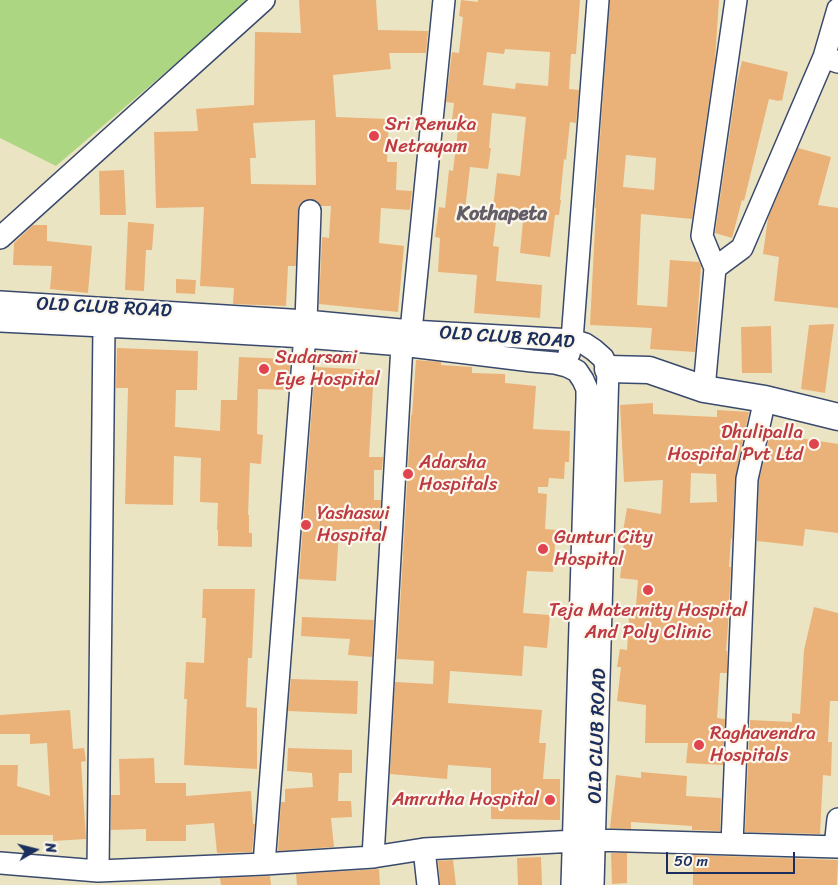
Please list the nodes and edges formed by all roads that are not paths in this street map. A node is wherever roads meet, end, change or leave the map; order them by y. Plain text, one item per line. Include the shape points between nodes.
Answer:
1 (264, 0) edge
2 (444, 0) edge
3 (598, 0) edge
4 (736, 0) edge
5 (838, 10) edge
6 (831, 59) edge
7 (310, 211) dead end
8 (0, 238) edge
9 (715, 268) junction
10 (0, 302) edge
11 (0, 321) edge
12 (104, 325) junction
13 (306, 329) junction
14 (407, 338) junction
15 (572, 340) junction
16 (567, 366) junction
17 (608, 370) junction
18 (704, 389) junction
19 (765, 400) junction
20 (838, 417) edge
21 (838, 819) edge
22 (595, 840) junction
23 (573, 842) junction
24 (732, 844) junction
25 (836, 847) edge
26 (424, 850) junction
27 (373, 857) junction
28 (0, 863) edge
29 (264, 864) junction
30 (98, 870) junction
31 (428, 885) edge
32 (572, 885) edge
33 (593, 885) edge

1 - 8 street
2 - 14 street
3 - 15 street
4 - 9 street via 702,236
5 - 6 street
6 - 9 street via 742,248
7 - 13 street
9 - 18 street
10 - 13 street, OLD CLUB ROAD
11 - 12 street, OLD CLUB ROAD
12 - 13 street, OLD CLUB ROAD
12 - 30 street
13 - 14 street, OLD CLUB ROAD
13 - 29 street
14 - 15 street, OLD CLUB ROAD
14 - 16 street, OLD CLUB ROAD
14 - 27 street
15 - 16 street
15 - 17 street, OLD CLUB ROAD via 594,350 603,358
16 - 23 street, OLD CLUB ROAD via 584,380 588,398
17 - 18 main road via 649,370
17 - 22 street, OLD CLUB ROAD
18 - 19 main road
19 - 20 main road
19 - 24 street via 747,479
21 - 25 street
22 - 23 street
22 - 24 street
22 - 33 street, OLD CLUB ROAD
23 - 26 street
23 - 32 street, OLD CLUB ROAD
24 - 25 street
26 - 27 street
26 - 31 street
27 - 29 street
28 - 30 street
29 - 30 street

